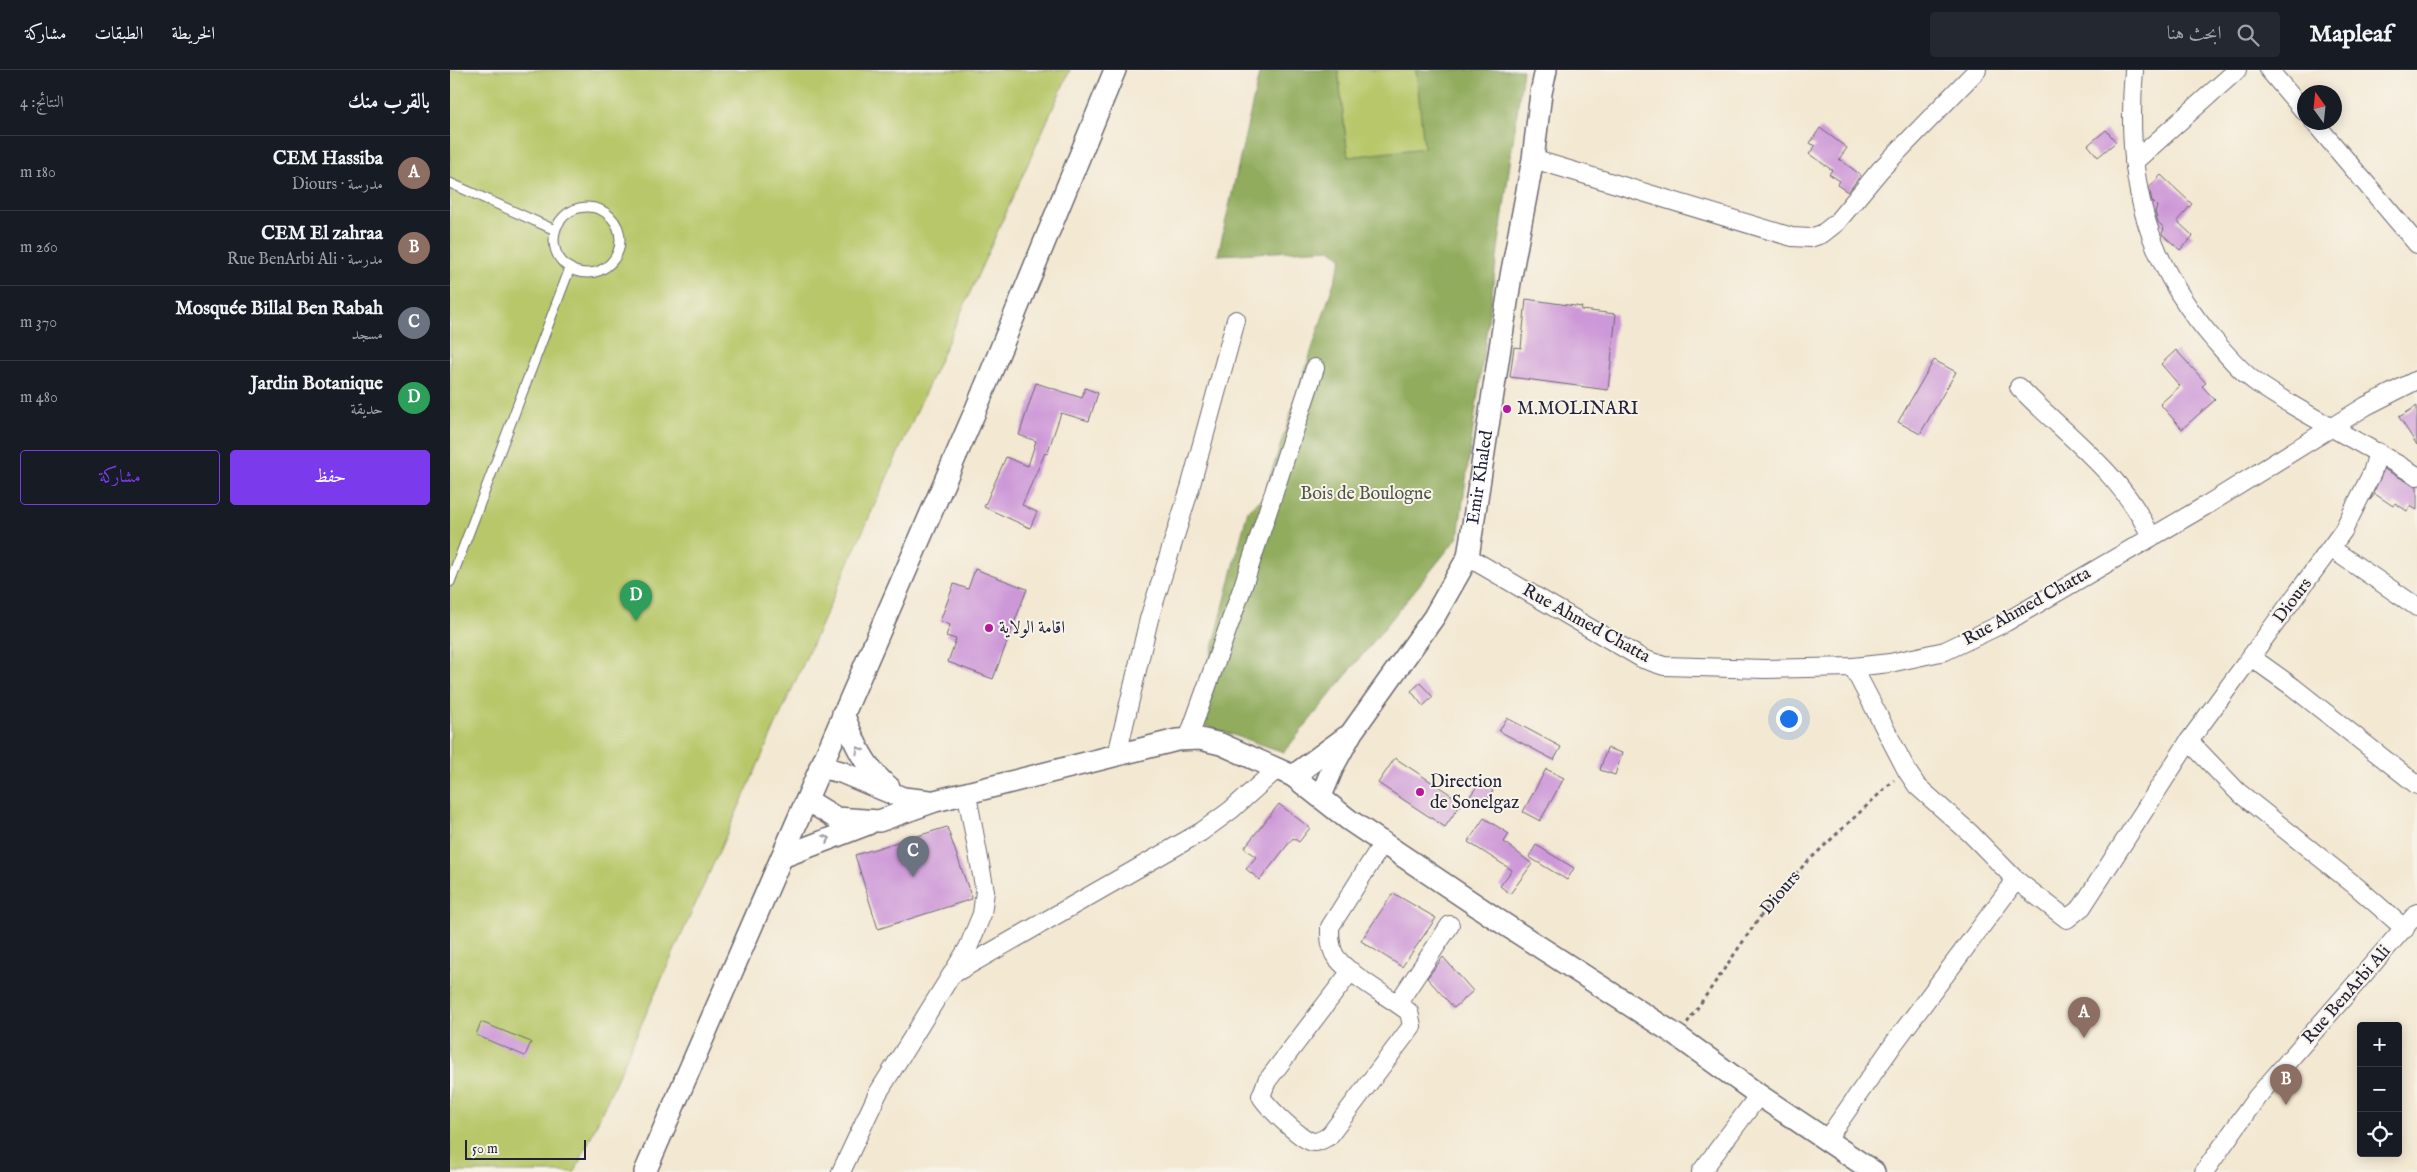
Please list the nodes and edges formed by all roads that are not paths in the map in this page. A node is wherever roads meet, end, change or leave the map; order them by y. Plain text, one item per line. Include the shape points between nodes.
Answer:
1 (1115, 70) edge
2 (1546, 70) edge
3 (1977, 70) edge
4 (2134, 70) edge
5 (2237, 70) edge
6 (2269, 70) edge
7 (2297, 103) edge
8 (2321, 130) edge
9 (1533, 159) junction
10 (2134, 162) junction
11 (450, 183) edge
12 (555, 230) junction
13 (2417, 244) edge
14 (570, 268) junction
15 (1236, 320) dead end
16 (1315, 368) dead end
17 (2417, 380) edge
18 (2019, 386) dead end
19 (2331, 427) junction
20 (2378, 452) junction
21 (2417, 476) edge
22 (2151, 537) junction
23 (2332, 549) junction
24 (1468, 557) junction
25 (450, 582) edge
26 (2417, 607) edge
27 (2251, 657) junction
28 (1853, 667) junction
29 (843, 713) junction
30 (1352, 732) junction
31 (1188, 739) junction
32 (2189, 742) junction
33 (1117, 755) junction
34 (820, 767) junction
35 (1285, 772) junction
36 (2417, 785) edge
37 (967, 795) junction
38 (1321, 796) junction
39 (903, 798) junction
40 (807, 800) junction
41 (935, 801) junction
42 (879, 820) junction
43 (1384, 841) junction
44 (782, 857) junction
45 (2016, 880) junction
46 (2417, 913) edge
47 (1450, 925) dead end
48 (2405, 929) junction
49 (1351, 971) junction
50 (951, 976) junction
51 (1398, 1003) junction
52 (1758, 1095) junction
53 (1827, 1140) junction
54 (644, 1172) edge
55 (841, 1172) edge
56 (1701, 1172) edge
57 (1874, 1172) edge
58 (2204, 1172) edge

1 - 29 street via 974,414
2 - 9 street, Emir Khaled
3 - 9 street via 1880,170 1836,223 1822,234 1810,238 1792,237
4 - 10 street
5 - 10 street
6 - 7 street
8 - 13 street
9 - 24 street, Emir Khaled via 1510,276
10 - 19 street via 2140,204 2151,238 2193,317 2255,382
11 - 12 lane
12 - 14 lane via 556,252
12 - 14 lane via 568,212 589,206 609,214 618,228 620,244 611,263 591,273
14 - 25 lane
15 - 33 street via 1190,488 1149,619
16 - 31 street via 1242,589
17 - 19 street, Rue Ahmed Chatta
18 - 22 street via 2110,474 2144,521
19 - 20 street
19 - 22 street, Rue Ahmed Chatta
20 - 21 street
20 - 23 street, Diours via 2362,497
22 - 28 street, Rue Ahmed Chatta via 2006,622 1945,651
23 - 26 street
23 - 27 street, Diours
24 - 28 street, Rue Ahmed Chatta via 1643,659 1664,666
24 - 30 street, Emir Khaled via 1434,617
27 - 32 street, Diours
27 - 36 street
28 - 45 street, Diours via 1917,786
29 - 34 street
39 -> 29 street via 884,784 868,765
30 - 35 street
30 - 38 street
31 - 33 street
31 - 35 street via 1221,744
32 - 45 street, Diours via 2082,907 2071,918 2059,915
32 - 48 street via 2237,791 2358,887
33 - 37 street
34 - 39 street via 842,772
34 - 40 street
35 - 38 street
35 - 50 street via 1201,832
37 - 41 street
37 - 50 street via 985,891 982,914 968,948
38 - 43 street via 1349,820
39 - 41 street
40 - 42 street via 836,818
40 - 44 street
41 - 42 street
44 -> 42 street
43 - 49 street via 1330,927 1335,956
43 - 52 street via 1498,920 1676,1035
44 - 54 street
45 - 53 street via 1895,1042
46 - 48 street, Rue BenArbi Ali
47 - 51 street
48 - 58 street, Rue BenArbi Ali via 2257,1098
49 - 51 street
49 - 51 street via 1267,1081 1261,1096 1274,1112 1310,1141 1318,1142 1329,1136 1412,1026 1409,1012
50 - 55 street via 878,1093
52 - 53 street
52 - 56 street
53 - 57 street

